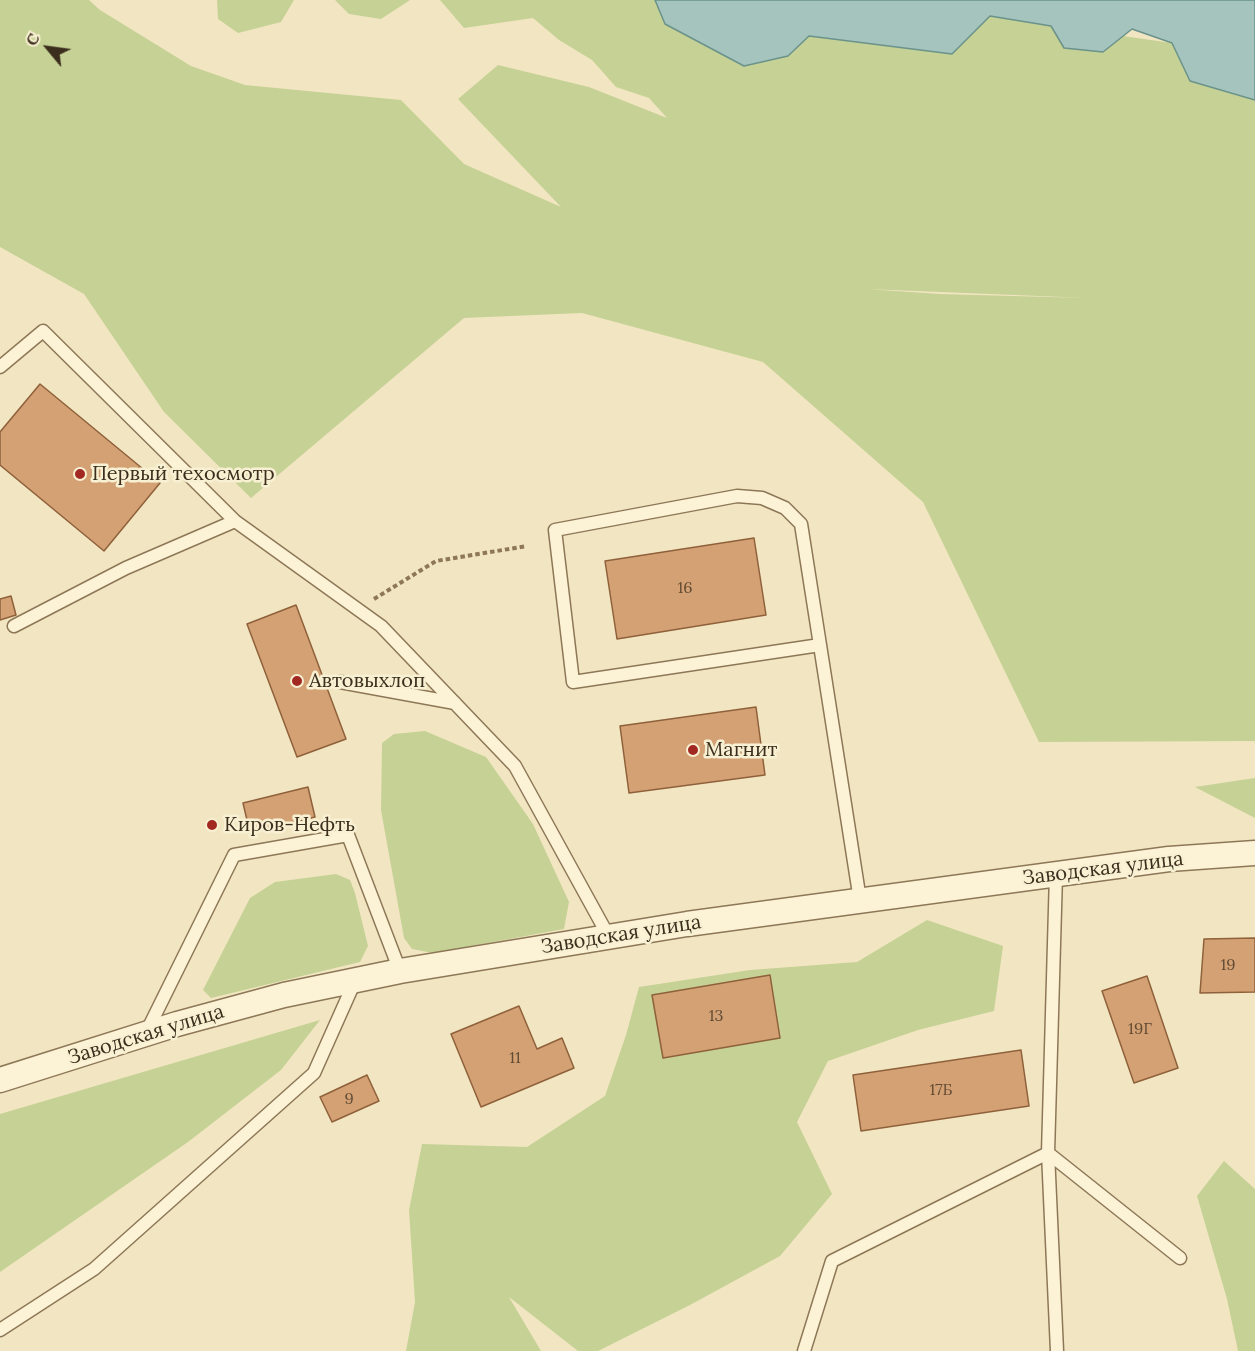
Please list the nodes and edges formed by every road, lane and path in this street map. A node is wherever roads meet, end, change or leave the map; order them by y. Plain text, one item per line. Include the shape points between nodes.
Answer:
1 (0, 367) edge
2 (235, 521) junction
3 (526, 546) dead end
4 (358, 609) junction
5 (14, 626) dead end
6 (820, 645) junction
7 (340, 682) dead end
8 (455, 704) junction
9 (1255, 853) edge
10 (1056, 874) junction
11 (860, 900) junction
12 (609, 936) junction
13 (400, 971) junction
14 (355, 981) junction
15 (145, 1034) junction
16 (0, 1080) edge
17 (1048, 1153) junction
18 (1180, 1258) dead end
19 (0, 1329) edge
20 (804, 1351) edge
21 (1057, 1351) edge

1 - 2 lane via 43,331
2 - 4 lane
2 - 5 lane via 126,568
3 - 4 path via 436,561
4 - 8 lane via 381,626
6 - 6 lane via 801,524 785,508 762,498 737,496 555,530 573,682
6 - 11 lane
7 - 8 lane
8 - 12 lane via 514,765
9 - 10 street, Заводская улица via 1169,859
10 - 11 street, Заводская улица
10 - 17 lane
11 - 12 street, Заводская улица
12 - 13 street, Заводская улица
13 - 14 street, Заводская улица
13 - 15 lane via 348,835 234,855
14 - 15 street, Заводская улица
14 - 19 lane via 314,1073 94,1269
15 - 16 street, Заводская улица
17 - 18 lane
17 - 20 lane via 832,1261
17 - 21 lane

